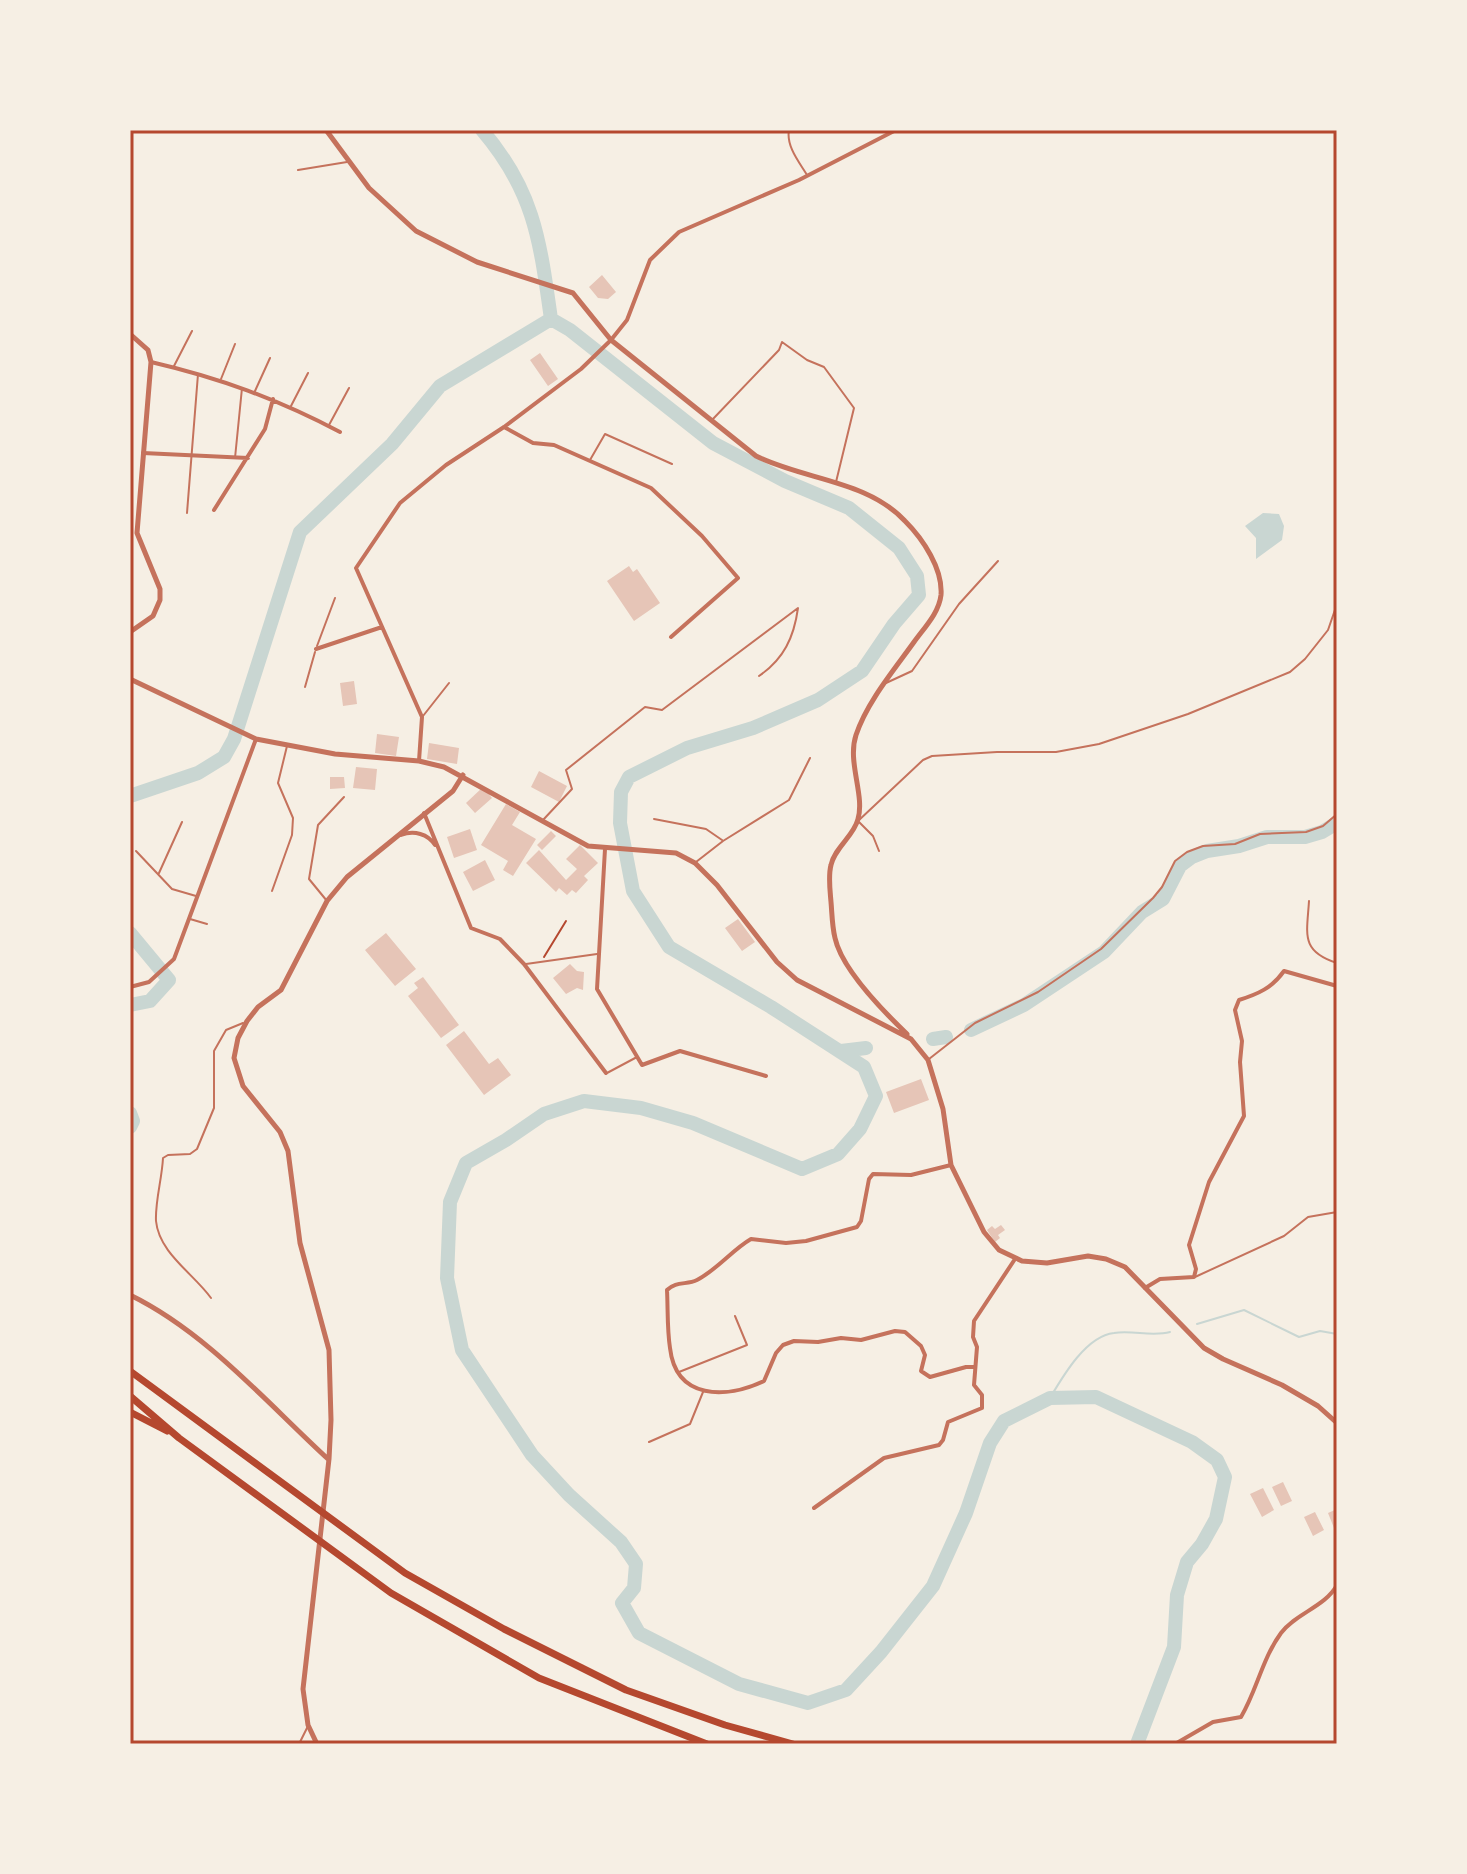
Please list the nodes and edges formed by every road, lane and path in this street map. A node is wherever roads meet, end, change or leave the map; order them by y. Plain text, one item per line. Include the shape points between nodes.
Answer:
1 (326, 130) edge
2 (789, 130) edge
3 (896, 130) edge
4 (349, 162) junction
5 (298, 170) dead end
6 (808, 176) junction
7 (192, 331) dead end
8 (130, 334) edge
9 (611, 340) junction
10 (235, 344) dead end
11 (270, 358) dead end
12 (151, 362) junction
13 (173, 367) junction
14 (199, 373) junction
15 (308, 373) dead end
16 (221, 379) junction
17 (242, 387) junction
18 (349, 388) dead end
19 (255, 392) junction
20 (273, 399) junction
21 (290, 407) junction
22 (711, 420) junction
23 (328, 426) junction
24 (504, 427) junction
25 (340, 432) dead end
26 (143, 453) junction
27 (192, 455) junction
28 (235, 458) junction
29 (248, 458) junction
30 (589, 461) junction
31 (672, 464) dead end
32 (836, 484) junction
33 (214, 510) dead end
34 (187, 513) dead end
35 (998, 561) dead end
36 (335, 598) dead end
37 (1337, 604) edge
38 (382, 627) junction
39 (130, 632) edge
40 (671, 637) dead end
41 (316, 649) junction
42 (759, 676) dead end
43 (130, 679) edge
44 (449, 683) dead end
45 (885, 684) junction
46 (305, 687) dead end
47 (422, 717) junction
48 (256, 739) junction
49 (287, 745) junction
50 (810, 758) dead end
51 (419, 761) junction
52 (463, 775) junction
53 (344, 797) dead end
54 (424, 813) junction
55 (1337, 814) edge
56 (654, 819) dead end
57 (542, 821) junction
58 (858, 821) junction
59 (182, 822) dead end
60 (395, 837) junction
61 (723, 841) junction
62 (605, 849) junction
63 (136, 851) dead end
64 (879, 851) dead end
65 (441, 854) junction
66 (695, 863) junction
67 (158, 874) junction
68 (272, 891) dead end
69 (197, 897) junction
70 (327, 901) junction
71 (1309, 901) dead end
72 (189, 919) junction
73 (566, 921) dead end
74 (207, 924) dead end
75 (597, 954) junction
76 (541, 962) junction
77 (1337, 963) edge
78 (524, 964) junction
79 (1337, 986) edge
80 (130, 987) edge
81 (247, 1021) junction
82 (911, 1039) junction
83 (637, 1057) junction
84 (928, 1060) junction
85 (606, 1073) joint
86 (766, 1076) dead end
87 (951, 1165) junction
88 (1337, 1212) edge
89 (1015, 1259) junction
90 (1194, 1277) junction
91 (1145, 1288) junction
92 (130, 1295) edge
93 (211, 1298) dead end
94 (735, 1316) dead end
95 (974, 1367) junction
96 (130, 1371) edge
97 (677, 1372) junction
98 (703, 1391) junction
99 (130, 1396) edge
100 (130, 1412) edge
101 (1337, 1423) edge
102 (179, 1438) junction
103 (649, 1442) dead end
104 (329, 1459) junction
105 (814, 1508) dead end
106 (1337, 1585) edge
107 (308, 1725) junction
108 (299, 1744) edge
109 (317, 1744) edge
110 (707, 1744) edge
111 (793, 1744) edge
112 (1175, 1744) edge

1 - 4 street
2 - 6 lane via 793,152
3 - 6 street
4 - 5 lane
4 - 9 street via 416,231 477,262 573,293
6 - 9 street via 679,232 650,260 627,320
7 - 13 lane
8 - 12 street via 148,350
9 - 22 street
9 - 24 street
10 - 16 lane
11 - 19 lane
12 - 13 street
12 - 26 street
13 - 14 street
14 - 16 street
14 - 27 lane
15 - 21 lane
16 - 17 street
17 - 19 street
17 - 28 lane
18 - 23 lane
19 - 20 street
20 - 21 street
20 - 29 street via 265,429
21 - 23 street
22 - 32 street via 756,456
22 - 32 lane via 782,342 824,367 854,408
23 - 25 street
24 - 30 street via 533,443 554,445
24 - 38 street via 400,503 356,568
26 - 27 street
26 - 39 street via 137,533 160,600 153,616
27 - 28 street
27 - 34 lane
28 - 29 street
29 - 33 street
30 - 31 lane via 605,434
30 - 40 street via 651,488 738,578
32 - 45 street via 874,497 904,519 939,577 937,611
35 - 45 lane via 959,604 912,671
36 - 41 lane
37 - 58 lane via 1328,630 1290,672 1099,744 1056,752 932,756
38 - 41 street
38 - 47 street
41 - 46 lane
42 - 57 lane via 772,667 794,633 798,608 662,710 645,707 566,770 572,789
43 - 48 street
44 - 47 lane
45 - 58 street via 855,738
47 - 51 street
48 - 49 street
48 - 69 street
49 - 51 street
49 - 68 lane via 278,783 293,818 292,835
50 - 61 lane via 789,800
51 - 52 street
52 - 54 street via 453,791
52 - 57 street
53 - 70 lane via 318,825 309,879
54 - 60 street
54 - 65 street
55 - 84 lane via 1306,832 1260,834 1187,852 1175,861 1153,898 1101,949 1038,992 975,1023
56 - 61 lane via 706,829
57 - 62 street via 571,839
58 - 64 lane
58 - 82 street via 830,866 835,940 853,974
59 - 67 lane
60 - 65 street via 421,833
60 - 70 street
61 - 66 lane
62 - 66 street via 676,853
62 - 75 street
63 - 67 lane
65 - 78 street via 471,928 500,939
66 - 82 street via 797,980
67 - 69 lane via 172,889
69 - 72 street
70 - 81 street via 281,990
71 - 77 lane via 1306,940 1312,951
72 - 74 lane
72 - 80 street via 174,959 149,982
73 - 76 path
75 - 76 lane
75 - 83 street via 597,989
76 - 78 lane
78 - 85 street
79 - 90 street via 1284,971 1257,995 1239,1000 1235,1010 1242,1041 1244,1116 1209,1182 1189,1245
81 - 93 lane via 226,1030 214,1051 214,1108 197,1149 163,1158 157,1229
81 - 104 street via 234,1058 243,1086 280,1132 288,1151 300,1243 329,1350
82 - 84 street
83 - 85 lane
83 - 86 street via 642,1065 680,1051
84 - 87 street via 943,1109
87 - 89 street via 984,1232
87 - 97 street via 911,1175 873,1174 857,1227 806,1241 751,1239 702,1277 671,1286 670,1349
88 - 90 lane via 1308,1217 1284,1236
89 - 91 street via 1047,1263 1097,1257 1125,1267
89 - 95 street via 974,1321
90 - 91 street via 1160,1279
91 - 101 street via 1204,1348 1282,1385
92 - 104 street via 201,1341
94 - 97 lane via 747,1345
95 - 98 street via 925,1376 921,1346 905,1332 895,1331 861,1340 794,1341 776,1353 764,1381 731,1391
95 - 105 street via 982,1408 948,1422 939,1445 884,1458
96 - 111 highway via 405,1573 504,1629 626,1690
97 - 98 street via 692,1388
98 - 103 lane via 690,1424
99 - 102 highway
100 - 102 highway
102 - 110 highway via 404,1601 539,1678
104 - 107 street via 303,1689
106 - 112 street via 1331,1596 1281,1633 1241,1717 1213,1722
107 - 108 lane
107 - 109 street

